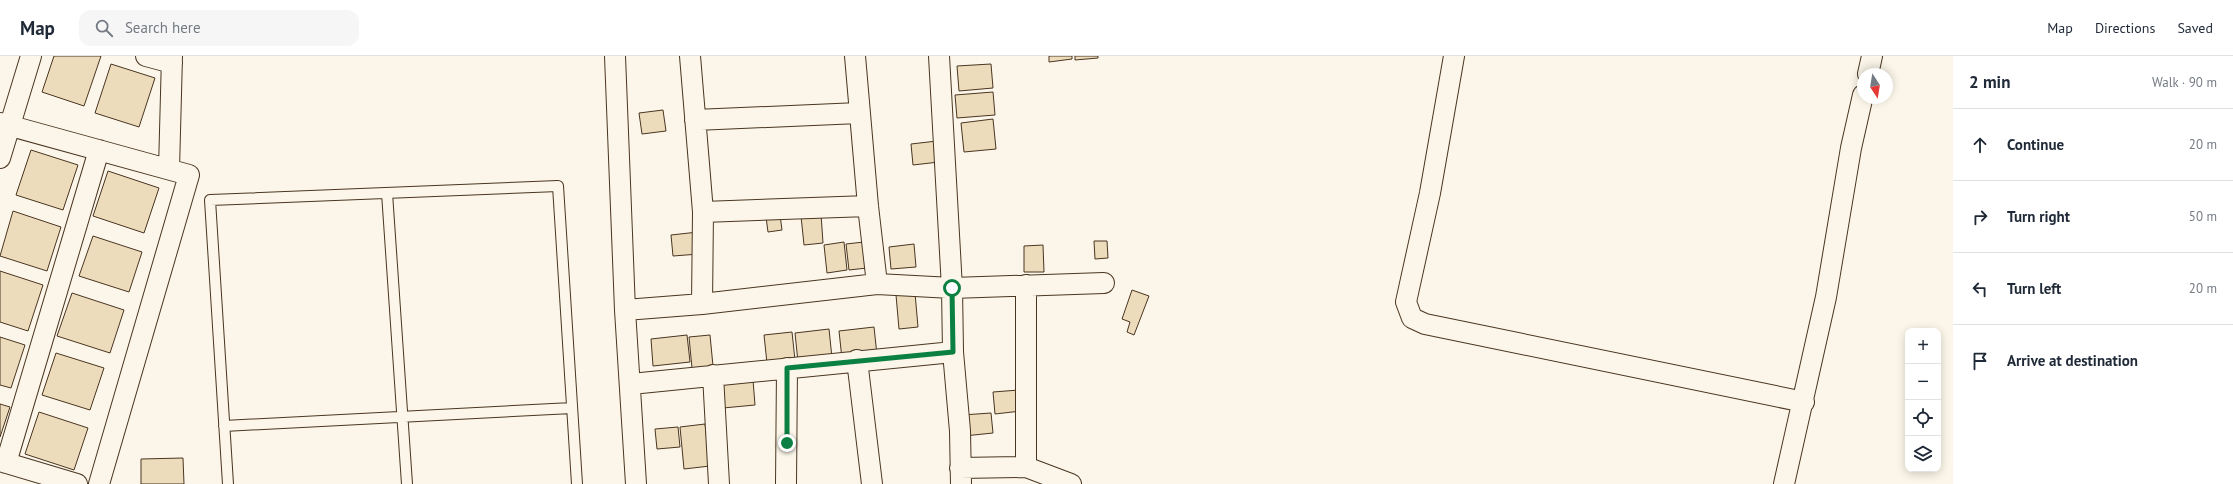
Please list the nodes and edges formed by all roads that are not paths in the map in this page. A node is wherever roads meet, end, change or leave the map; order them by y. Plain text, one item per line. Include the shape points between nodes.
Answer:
1 (31, 56) edge
2 (146, 56) edge
3 (615, 56) edge
4 (690, 56) edge
5 (854, 56) edge
6 (939, 56) edge
7 (1454, 56) edge
8 (1872, 56) edge
9 (172, 59) edge
10 (1869, 68) edge
11 (1861, 104) edge
12 (859, 113) junction
13 (695, 120) junction
14 (5, 124) edge
15 (99, 150) junction
16 (0, 158) edge
17 (170, 169) junction
18 (387, 193) junction
19 (868, 206) junction
20 (703, 212) junction
21 (1104, 283) dead end
22 (877, 284) junction
23 (1026, 285) junction
24 (952, 288) junction
25 (702, 304) junction
26 (625, 310) junction
27 (953, 352) junction
28 (857, 360) junction
29 (787, 368) junction
30 (713, 375) junction
31 (631, 384) junction
32 (1804, 402) junction
33 (572, 408) junction
34 (403, 417) junction
35 (224, 426) junction
36 (3, 462) edge
37 (1026, 467) junction
38 (960, 476) edge
39 (77, 484) edge
40 (99, 484) edge
41 (228, 484) edge
42 (407, 484) edge
43 (577, 484) edge
44 (636, 484) edge
45 (719, 484) edge
46 (786, 484) edge
47 (872, 484) edge
48 (1071, 484) edge
49 (1784, 484) edge

1 - 14 street
2 - 9 street
3 - 26 street
4 - 13 street
5 - 12 street
6 - 24 street
7 - 32 street via 1430,193 1406,302 1412,318 1425,324
8 - 10 street
9 - 17 street
11 - 32 street
12 - 13 street
12 - 19 street
13 - 20 street
14 - 15 street
14 - 16 street
15 - 17 street
15 - 36 street
17 - 40 street via 189,175
18 - 33 lane via 558,186
18 - 34 lane
18 - 35 lane via 210,200
19 - 20 street
19 - 22 street
20 - 25 street
21 - 23 street
22 - 24 street
22 - 25 street
23 - 24 street
23 - 37 street
24 - 27 street
25 - 26 street
26 - 31 street
27 - 28 street
27 - 38 street via 960,431
28 - 29 street
28 - 47 street
29 - 30 street
29 - 46 street
30 - 31 street
30 - 45 street
31 - 44 street
32 - 49 street
33 - 34 lane
33 - 43 lane
34 - 35 lane
34 - 42 lane
35 - 41 lane
36 - 39 street
37 - 38 street
37 - 48 street

